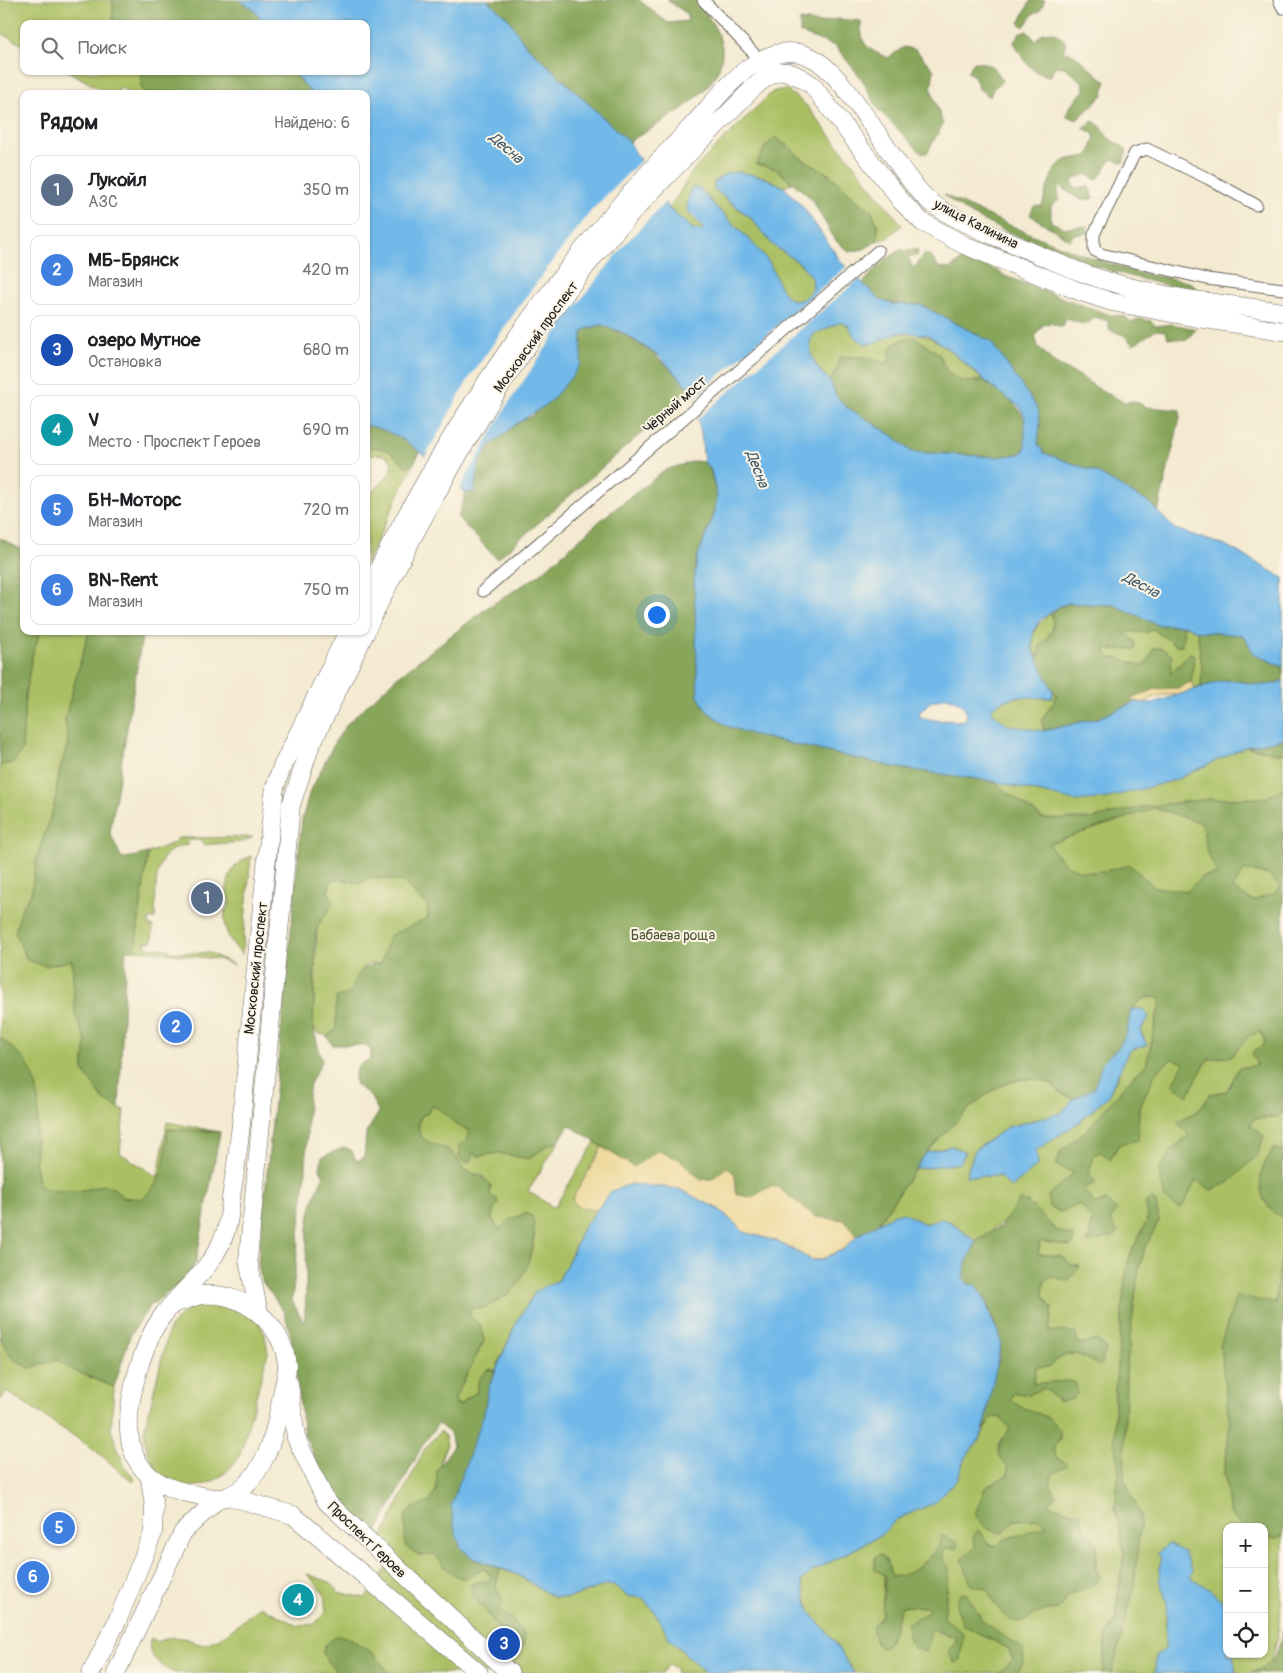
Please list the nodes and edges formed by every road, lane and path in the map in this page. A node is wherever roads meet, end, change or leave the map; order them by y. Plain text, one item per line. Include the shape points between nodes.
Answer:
1 (703, 0) edge
2 (1279, 0) edge
3 (1283, 8) edge
4 (759, 59) junction
5 (750, 83) junction
6 (1256, 205) dead end
7 (876, 253) dead end
8 (1283, 289) edge
9 (1283, 312) edge
10 (1283, 331) edge
11 (411, 524) junction
12 (370, 588) edge
13 (483, 591) dead end
14 (370, 621) edge
15 (346, 635) edge
16 (364, 635) edge
17 (176, 1303) junction
18 (260, 1313) junction
19 (287, 1369) junction
20 (150, 1479) junction
21 (224, 1497) junction
22 (91, 1673) edge
23 (116, 1673) edge
24 (478, 1673) edge
25 (510, 1673) edge

1 - 4 street
2 - 3 street
4 - 5 main road, улица Калинина
4 - 9 main road, улица Калинина via 782,52 802,53 818,59 853,100 910,181 932,204 993,236 1117,284
5 - 10 main road, улица Калинина via 771,73 787,71 812,85 902,202 922,222 964,245 1112,302
5 - 11 main road, Московский проспект via 611,236 560,301
6 - 8 street via 1209,178 1147,149 1135,153 1094,234 1094,250 1207,279
7 - 13 street, Чёрный мост
11 - 12 main road, Московский проспект
11 - 14 main road, Московский проспект
15 - 17 main road, Московский проспект via 275,787 238,1152 227,1230 211,1262
16 - 18 main road, Московский проспект via 310,747 291,804 248,1260
17 - 18 main road via 203,1295 235,1299
17 - 20 main road, Московский проспект via 164,1313 151,1335 136,1378 128,1429 138,1463
18 - 19 main road, Проспект Героев via 283,1347
19 - 21 main road via 269,1448 256,1472
19 - 25 main road, Проспект Героев via 296,1438 326,1501
20 - 21 main road, Проспект Героев via 179,1491
20 - 22 main road via 153,1533 118,1619
21 - 23 main road via 183,1532
21 - 24 main road, Проспект Героев via 293,1515

